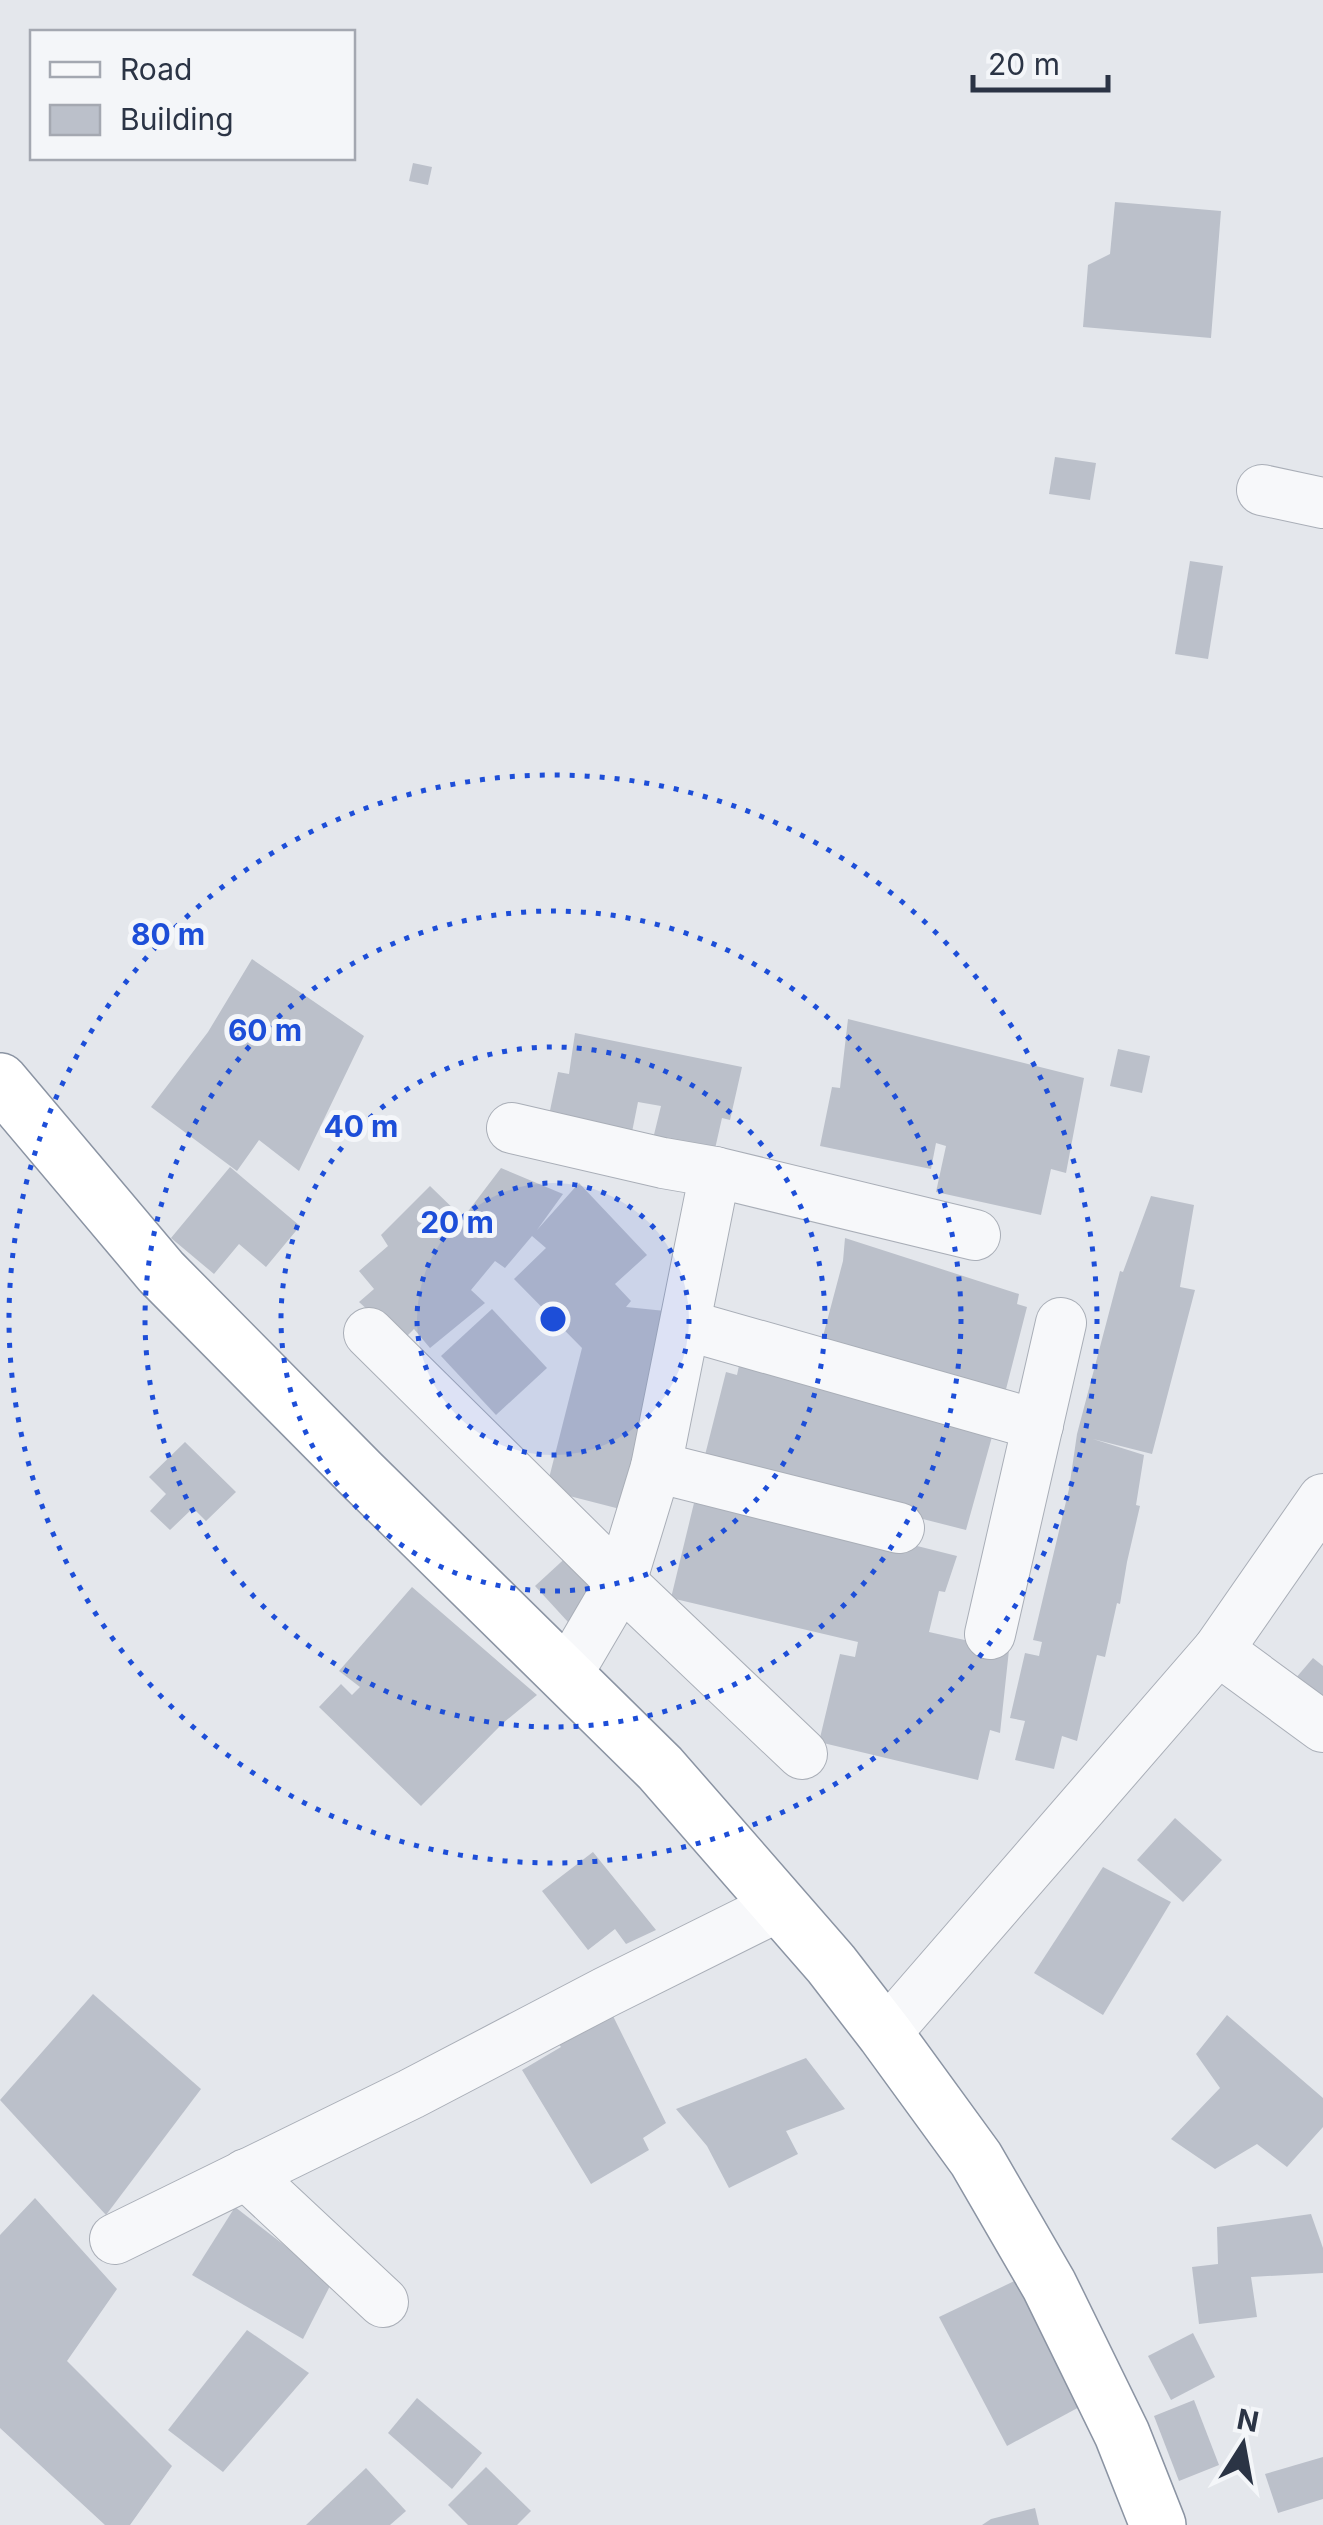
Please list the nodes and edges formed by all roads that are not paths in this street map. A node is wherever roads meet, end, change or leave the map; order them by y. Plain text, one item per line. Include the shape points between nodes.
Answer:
1 (1262, 490) dead end
2 (1323, 503) edge
3 (0, 1081) edge
4 (512, 1128) dead end
5 (715, 1172) junction
6 (976, 1235) dead end
7 (1061, 1323) dead end
8 (686, 1326) junction
9 (370, 1333) dead end
10 (1038, 1424) junction
11 (656, 1467) junction
12 (1323, 1499) edge
13 (899, 1528) dead end
14 (621, 1582) junction
15 (990, 1634) dead end
16 (1218, 1650) junction
17 (566, 1676) junction
18 (1323, 1726) edge
19 (802, 1754) dead end
20 (781, 1905) junction
21 (885, 2034) junction
22 (246, 2174) junction
23 (115, 2238) dead end
24 (383, 2302) dead end
25 (1158, 2525) edge

1 - 2 street
3 - 17 highway via 161,1272
4 - 5 street
5 - 6 street
5 - 8 street
7 - 10 street
8 - 10 street
8 - 11 street
9 - 14 street
10 - 15 street
11 - 13 street
11 - 14 street
12 - 16 street
14 - 17 street
14 - 19 street
16 - 18 street
16 - 21 street
17 - 20 highway via 660,1768
20 - 21 highway
20 - 22 street
21 - 25 highway via 976,2159 1050,2285
22 - 23 street
22 - 24 street

